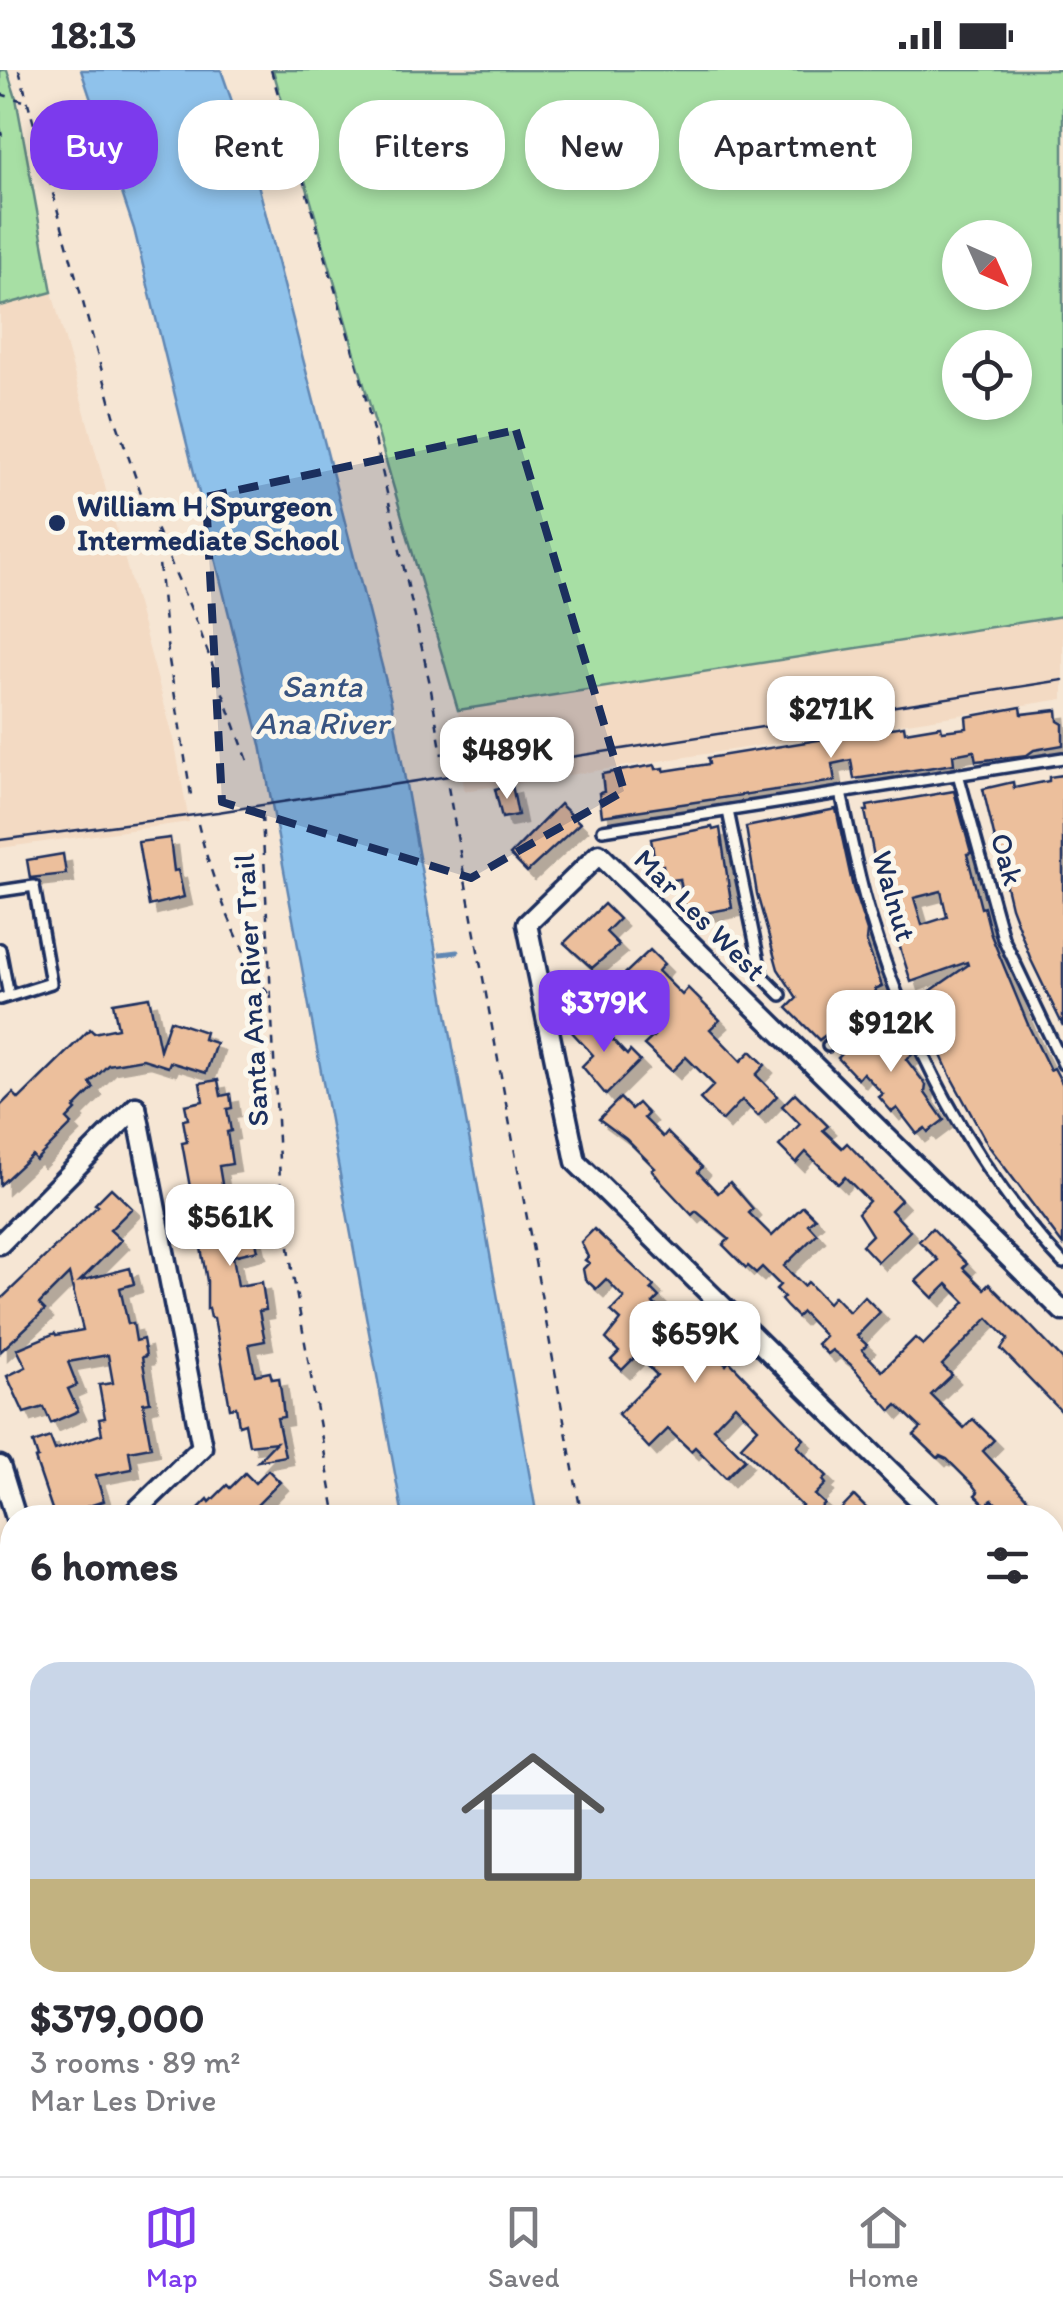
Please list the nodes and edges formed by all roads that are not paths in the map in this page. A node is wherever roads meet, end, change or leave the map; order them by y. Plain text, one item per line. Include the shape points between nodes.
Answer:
1 (1063, 758) edge
2 (958, 774) junction
3 (841, 792) junction
4 (728, 810) junction
5 (603, 830) dead end
6 (0, 891) edge
7 (0, 949) edge
8 (781, 995) dead end
9 (4, 997) edge
10 (900, 999) junction
11 (828, 1046) dead end
12 (1063, 1064) edge
13 (0, 1244) edge
14 (1063, 1263) edge
15 (1063, 1311) edge
16 (0, 1466) edge
17 (12, 1505) edge
18 (142, 1505) edge
19 (925, 1505) edge

1 - 2 lane
2 - 3 lane
2 - 12 lane, Oak via 1003,938
3 - 4 lane
3 - 10 lane, Walnut via 868,911
4 - 5 lane
4 - 8 lane via 762,976
6 - 9 lane via 34,886 52,983
7 - 9 lane
10 - 11 lane via 862,1015
10 - 14 lane, Walnut via 964,1133 1025,1223
13 - 18 street via 136,1107 202,1447
15 - 19 street, Mar Les West via 598,854 527,924 576,1162
16 - 17 street

